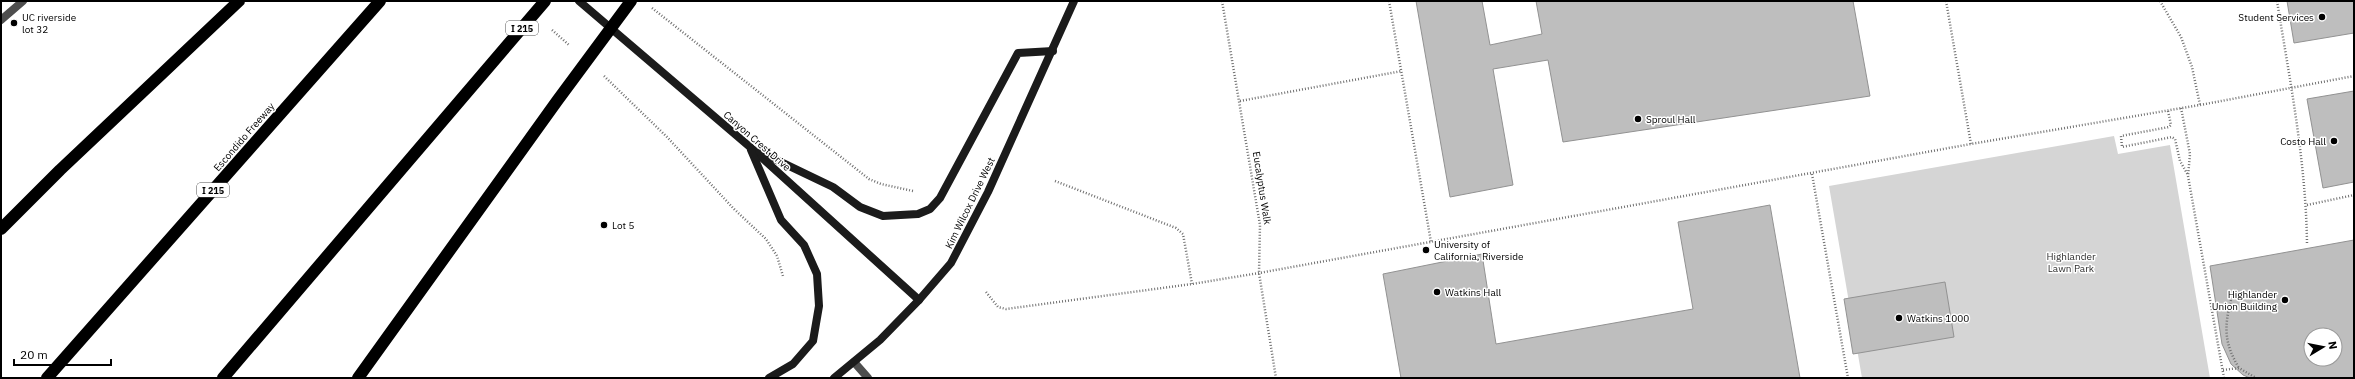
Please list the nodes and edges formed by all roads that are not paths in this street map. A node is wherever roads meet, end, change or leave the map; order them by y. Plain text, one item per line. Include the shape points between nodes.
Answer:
1 (23, 1) edge
2 (239, 1) edge
3 (380, 1) edge
4 (545, 1) edge
5 (579, 1) edge
6 (631, 1) edge
7 (1074, 1) edge
8 (1, 20) edge
9 (1053, 50) junction
10 (750, 147) junction
11 (1, 229) edge
12 (919, 300) junction
13 (854, 362) junction
14 (47, 378) edge
15 (223, 378) edge
16 (358, 378) edge
17 (769, 378) edge
18 (834, 378) edge
19 (868, 378) edge

1 - 8 lane
2 - 11 highway
3 - 14 highway, Escondido Freeway / I 215
4 - 15 highway, I 215
5 - 10 street, Canyon Crest Drive
6 - 16 highway
7 - 9 street, Kim Wilcox Drive West
9 - 10 street via 1018,53 940,198 930,209 918,214 883,216 860,207 833,187
9 - 12 street, Kim Wilcox Drive West via 968,233 951,262
10 - 12 street, Canyon Crest Drive
10 - 17 street via 780,220 804,245 818,274 819,306 813,341 793,364
12 - 13 street, Kim Wilcox Drive West
13 - 18 street, Kim Wilcox Drive West
13 - 19 lane

